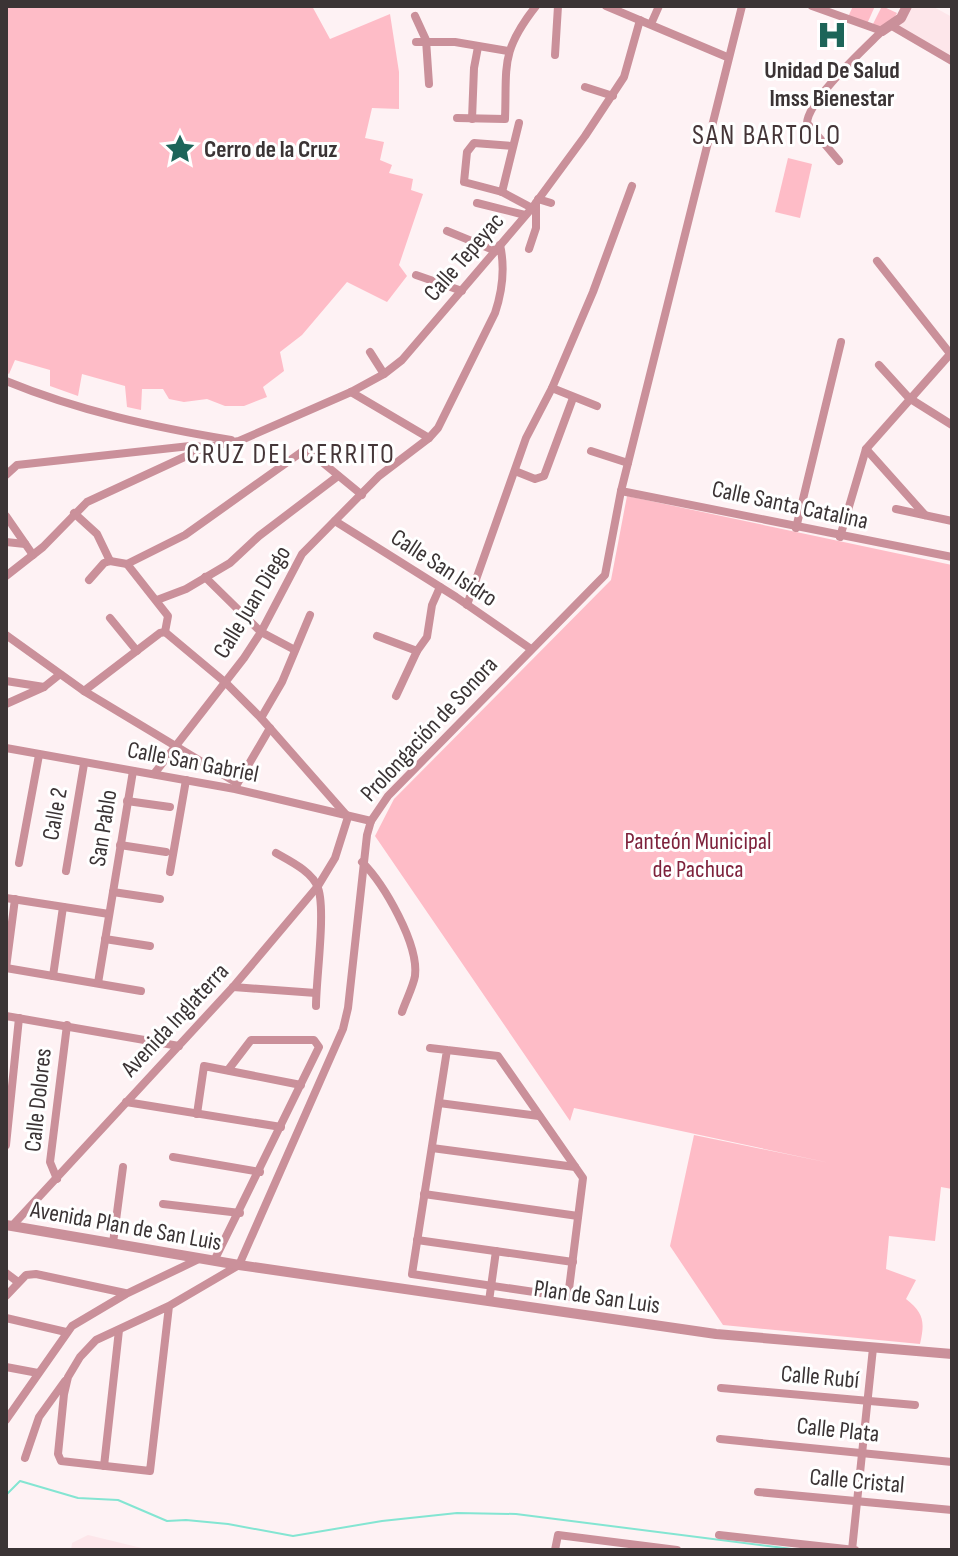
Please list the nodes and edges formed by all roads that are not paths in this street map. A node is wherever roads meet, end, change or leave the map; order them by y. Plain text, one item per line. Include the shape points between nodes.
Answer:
1 (536, 6) edge
2 (558, 6) edge
3 (608, 6) edge
4 (659, 6) edge
5 (742, 6) edge
6 (812, 6) edge
7 (842, 6) edge
8 (907, 6) edge
9 (415, 16) dead end
10 (837, 17) junction
11 (647, 23) junction
12 (887, 28) junction
13 (421, 41) junction
14 (478, 47) junction
15 (508, 51) junction
16 (555, 55) dead end
17 (727, 57) junction
18 (952, 61) edge
19 (429, 84) dead end
20 (585, 87) dead end
21 (613, 96) junction
22 (457, 118) dead end
23 (472, 119) junction
24 (519, 123) dead end
25 (512, 146) junction
26 (839, 161) dead end
27 (632, 186) dead end
28 (502, 192) junction
29 (477, 203) dead end
30 (535, 203) junction
31 (551, 203) dead end
32 (525, 215) junction
33 (447, 231) dead end
34 (498, 248) junction
35 (529, 249) dead end
36 (877, 261) dead end
37 (416, 275) dead end
38 (462, 291) junction
39 (841, 342) dead end
40 (370, 352) dead end
41 (951, 354) edge
42 (879, 365) dead end
43 (384, 374) junction
44 (6, 381) edge
45 (552, 388) junction
46 (351, 392) junction
47 (573, 398) junction
48 (909, 398) junction
49 (597, 406) dead end
50 (952, 425) edge
51 (429, 438) junction
52 (239, 441) junction
53 (206, 447) junction
54 (866, 449) junction
55 (591, 451) dead end
56 (628, 463) junction
57 (17, 465) junction
58 (6, 466) edge
59 (515, 471) junction
60 (6, 475) edge
61 (338, 476) junction
62 (621, 491) junction
63 (362, 495) junction
64 (896, 509) dead end
65 (74, 513) junction
66 (925, 515) junction
67 (6, 516) edge
68 (335, 521) junction
69 (952, 521) edge
70 (796, 528) junction
71 (840, 537) junction
72 (6, 542) edge
73 (25, 544) junction
74 (33, 555) junction
75 (952, 557) edge
76 (110, 561) junction
77 (127, 564) junction
78 (6, 576) edge
79 (205, 577) junction
80 (89, 580) dead end
81 (440, 587) junction
82 (157, 600) junction
83 (462, 602) junction
84 (310, 615) dead end
85 (110, 618) dead end
86 (165, 632) junction
87 (261, 632) junction
88 (6, 635) edge
89 (377, 636) dead end
90 (531, 649) junction
91 (295, 650) junction
92 (137, 651) junction
93 (417, 651) junction
94 (59, 675) junction
95 (6, 681) edge
96 (226, 683) junction
97 (44, 687) junction
98 (84, 691) junction
99 (396, 696) dead end
100 (6, 704) edge
101 (261, 718) junction
102 (270, 728) junction
103 (178, 746) junction
104 (6, 748) edge
105 (39, 755) junction
106 (84, 764) junction
107 (133, 771) junction
108 (154, 774) junction
109 (186, 780) junction
110 (236, 786) junction
111 (127, 801) junction
112 (170, 807) dead end
113 (348, 817) junction
114 (371, 821) junction
115 (120, 845) junction
116 (166, 852) dead end
117 (276, 853) dead end
118 (362, 862) junction
119 (19, 863) dead end
120 (66, 871) dead end
121 (170, 872) dead end
122 (318, 886) junction
123 (113, 892) junction
124 (10, 899) edge
125 (160, 899) dead end
126 (63, 907) junction
127 (109, 914) junction
128 (105, 939) junction
129 (150, 946) dead end
130 (6, 968) edge
131 (53, 976) junction
132 (98, 983) junction
133 (233, 987) junction
134 (141, 991) dead end
135 (316, 993) junction
136 (316, 1006) dead end
137 (402, 1012) dead end
138 (6, 1016) edge
139 (19, 1018) junction
140 (67, 1025) junction
141 (179, 1046) junction
142 (430, 1048) dead end
143 (447, 1050) junction
144 (228, 1070) junction
145 (301, 1085) junction
146 (126, 1102) junction
147 (439, 1103) junction
148 (197, 1114) junction
149 (539, 1116) junction
150 (281, 1127) junction
151 (6, 1145) edge
152 (432, 1148) junction
153 (173, 1157) dead end
154 (123, 1167) dead end
155 (575, 1167) junction
156 (260, 1172) junction
157 (57, 1179) junction
158 (424, 1194) junction
159 (163, 1204) dead end
160 (240, 1213) junction
161 (578, 1216) junction
162 (8, 1228) edge
163 (417, 1240) junction
164 (113, 1243) junction
165 (496, 1251) junction
166 (199, 1259) junction
167 (214, 1261) junction
168 (573, 1262) junction
169 (239, 1265) junction
170 (6, 1273) edge
171 (18, 1282) junction
172 (491, 1287) junction
173 (126, 1294) junction
174 (6, 1296) edge
175 (489, 1301) junction
176 (169, 1306) junction
177 (6, 1318) edge
178 (119, 1330) junction
179 (66, 1332) junction
180 (873, 1348) junction
181 (952, 1354) edge
182 (6, 1367) edge
183 (38, 1373) junction
184 (68, 1377) junction
185 (721, 1388) dead end
186 (868, 1401) junction
187 (915, 1405) dead end
188 (6, 1416) edge
189 (720, 1439) dead end
190 (862, 1453) junction
191 (25, 1458) dead end
192 (952, 1462) edge
193 (104, 1466) junction
194 (758, 1492) dead end
195 (857, 1501) junction
196 (952, 1510) edge
197 (719, 1535) dead end
198 (555, 1550) edge
199 (677, 1550) edge
200 (853, 1550) edge

1 - 15 street
2 - 16 street
3 - 11 street
4 - 11 street, Calle Tepeyac
5 - 17 street, Prolongación de Sonora
6 - 10 street
7 - 10 street
8 - 12 street
9 - 13 street
10 - 12 street
11 - 17 street
11 - 21 street, Calle Tepeyac
12 - 18 street
12 - 26 street via 834,79 807,115 807,123
13 - 14 street
13 - 19 street
14 - 15 street
14 - 23 street
15 - 23 street via 505,119
17 - 56 street, Prolongación de Sonora
20 - 21 street
21 - 30 street, Calle Tepeyac
22 - 23 street
24 - 25 street
25 - 28 street
25 - 28 street via 474,143 467,152 464,182
27 - 45 street
28 - 30 street
29 - 32 street
30 - 31 street
30 - 32 street, Calle Tepeyac
30 - 35 street via 536,228
32 - 34 street, Calle Tepeyac
33 - 34 street
34 - 38 street, Calle Tepeyac
34 - 51 street, Calle Juan Diego via 503,258 495,313
36 - 41 street
37 - 38 street
38 - 43 street, Calle Tepeyac
39 - 70 street
40 - 43 street
41 - 48 street
42 - 48 street
43 - 46 street, Calle Tepeyac
44 - 52 street via 133,422
45 - 47 street
45 - 59 street
46 - 51 street
46 - 52 street, Calle Tepeyac
47 - 49 street
47 - 59 street via 541,479
48 - 50 street
48 - 54 street
51 - 63 street, Calle Juan Diego
52 - 53 street, Calle Tepeyac
53 - 57 street
53 - 65 street, Calle Tepeyac via 87,502
54 - 66 street
54 - 71 street
55 - 56 street
56 - 62 street, Prolongación de Sonora
57 - 58 street
57 - 60 street
59 - 83 street
61 - 63 street
61 - 77 street via 303,451 185,535
61 - 79 street
62 - 70 street, Calle Santa Catalina
62 - 90 street, Prolongación de Sonora via 605,575
63 - 68 street, Calle Juan Diego
64 - 66 street
65 - 74 street, Calle Tepeyac
65 - 76 street via 97,534
66 - 69 street
67 - 73 street
68 - 81 street, Calle San Isidro
68 - 87 street, Calle Juan Diego via 302,554
70 - 71 street, Calle Santa Catalina
71 - 75 street, Calle Santa Catalina
72 - 73 street
73 - 74 street
74 - 78 street, Calle Tepeyac
76 - 77 street
76 - 80 street
77 - 82 street
79 - 82 street
79 - 87 street
81 - 83 street, Calle San Isidro
81 - 93 street via 427,637
82 - 86 street via 168,616
83 - 90 street, Calle San Isidro
84 - 91 street
85 - 92 street
86 - 92 street
86 - 96 street
87 - 91 street
87 - 96 street, Calle Juan Diego
88 - 94 street
89 - 93 street
90 - 114 street, Prolongación de Sonora via 388,796
91 - 101 street
92 - 98 street
93 - 99 street
94 - 97 street
94 - 98 street
95 - 97 street
96 - 101 street
96 - 103 street, Calle Juan Diego
97 - 100 street
98 - 103 street
101 - 102 street
102 - 110 street
102 - 113 street
103 - 108 street, Calle Juan Diego
103 - 110 street
104 - 105 street, Calle San Gabriel
105 - 106 street, Calle San Gabriel
105 - 119 street
106 - 107 street, Calle San Gabriel
106 - 120 street, Calle 2
107 - 108 street, Calle San Gabriel
107 - 111 street, San Pablo
108 - 109 street, Calle San Gabriel
109 - 110 street, Calle San Gabriel
109 - 121 street
110 - 113 street, Calle San Gabriel
111 - 112 street
111 - 115 street, San Pablo
113 - 114 street, Calle San Gabriel
113 - 122 street, Avenida Inglaterra via 335,858
114 - 118 street, Prolongación de Sonora
115 - 116 street
115 - 123 street, San Pablo
117 - 122 street
118 - 137 street via 400,918 414,956 415,976
118 - 169 street, Prolongación de Sonora via 343,1029
122 - 133 street, Avenida Inglaterra
122 - 135 street
123 - 125 street
123 - 127 street, San Pablo
124 - 126 street
124 - 130 street
126 - 127 street
126 - 131 street
127 - 128 street, San Pablo
128 - 129 street
128 - 132 street, San Pablo
130 - 131 street
131 - 132 street
132 - 134 street
133 - 135 street
133 - 141 street, Avenida Inglaterra
135 - 136 street
138 - 139 street
139 - 140 street
139 - 151 street
140 - 141 street
140 - 157 street, Calle Dolores via 50,1162
141 - 146 street, Avenida Inglaterra
142 - 143 street
143 - 147 street
143 - 149 street via 498,1056
144 - 145 street
144 - 145 street via 251,1040 314,1040 319,1047
144 - 148 street via 204,1066
145 - 150 street
146 - 148 street
146 - 157 street, Avenida Inglaterra
147 - 149 street
147 - 152 street
148 - 150 street
149 - 155 street
150 - 156 street
152 - 155 street
152 - 158 street
153 - 156 street
154 - 164 street
155 - 161 street via 583,1178
156 - 160 street
157 - 162 street, Avenida Inglaterra
158 - 161 street
158 - 163 street
159 - 160 street
160 - 167 street
161 - 168 street
162 - 164 street, Avenida Plan de San Luis
163 - 165 street
163 - 172 street via 412,1274
164 - 166 street, Avenida Plan de San Luis
165 - 168 street
165 - 172 street
166 - 167 street, Avenida Plan de San Luis
166 - 173 street
167 - 169 street, Avenida Plan de San Luis
168 - 172 street via 568,1297
169 - 175 street, Plan de San Luis
169 - 176 street
170 - 171 street
171 - 173 street via 36,1274
171 - 174 street
172 - 175 street
173 - 179 street
175 - 180 street, Plan de San Luis via 716,1334
176 - 178 street
176 - 193 street via 150,1471
177 - 179 street
178 - 184 street via 96,1340
178 - 193 street
179 - 183 street
180 - 181 street, Plan de San Luis
180 - 186 street
182 - 183 street
183 - 188 street
184 - 191 street via 39,1417
184 - 193 street via 58,1458
185 - 186 street, Calle Rubí
186 - 187 street, Calle Rubí
186 - 190 street
189 - 190 street, Calle Plata
190 - 192 street, Calle Plata
190 - 195 street
194 - 195 street, Calle Cristal
195 - 196 street, Calle Cristal
195 - 200 street
197 - 200 street
198 - 199 street via 558,1535

